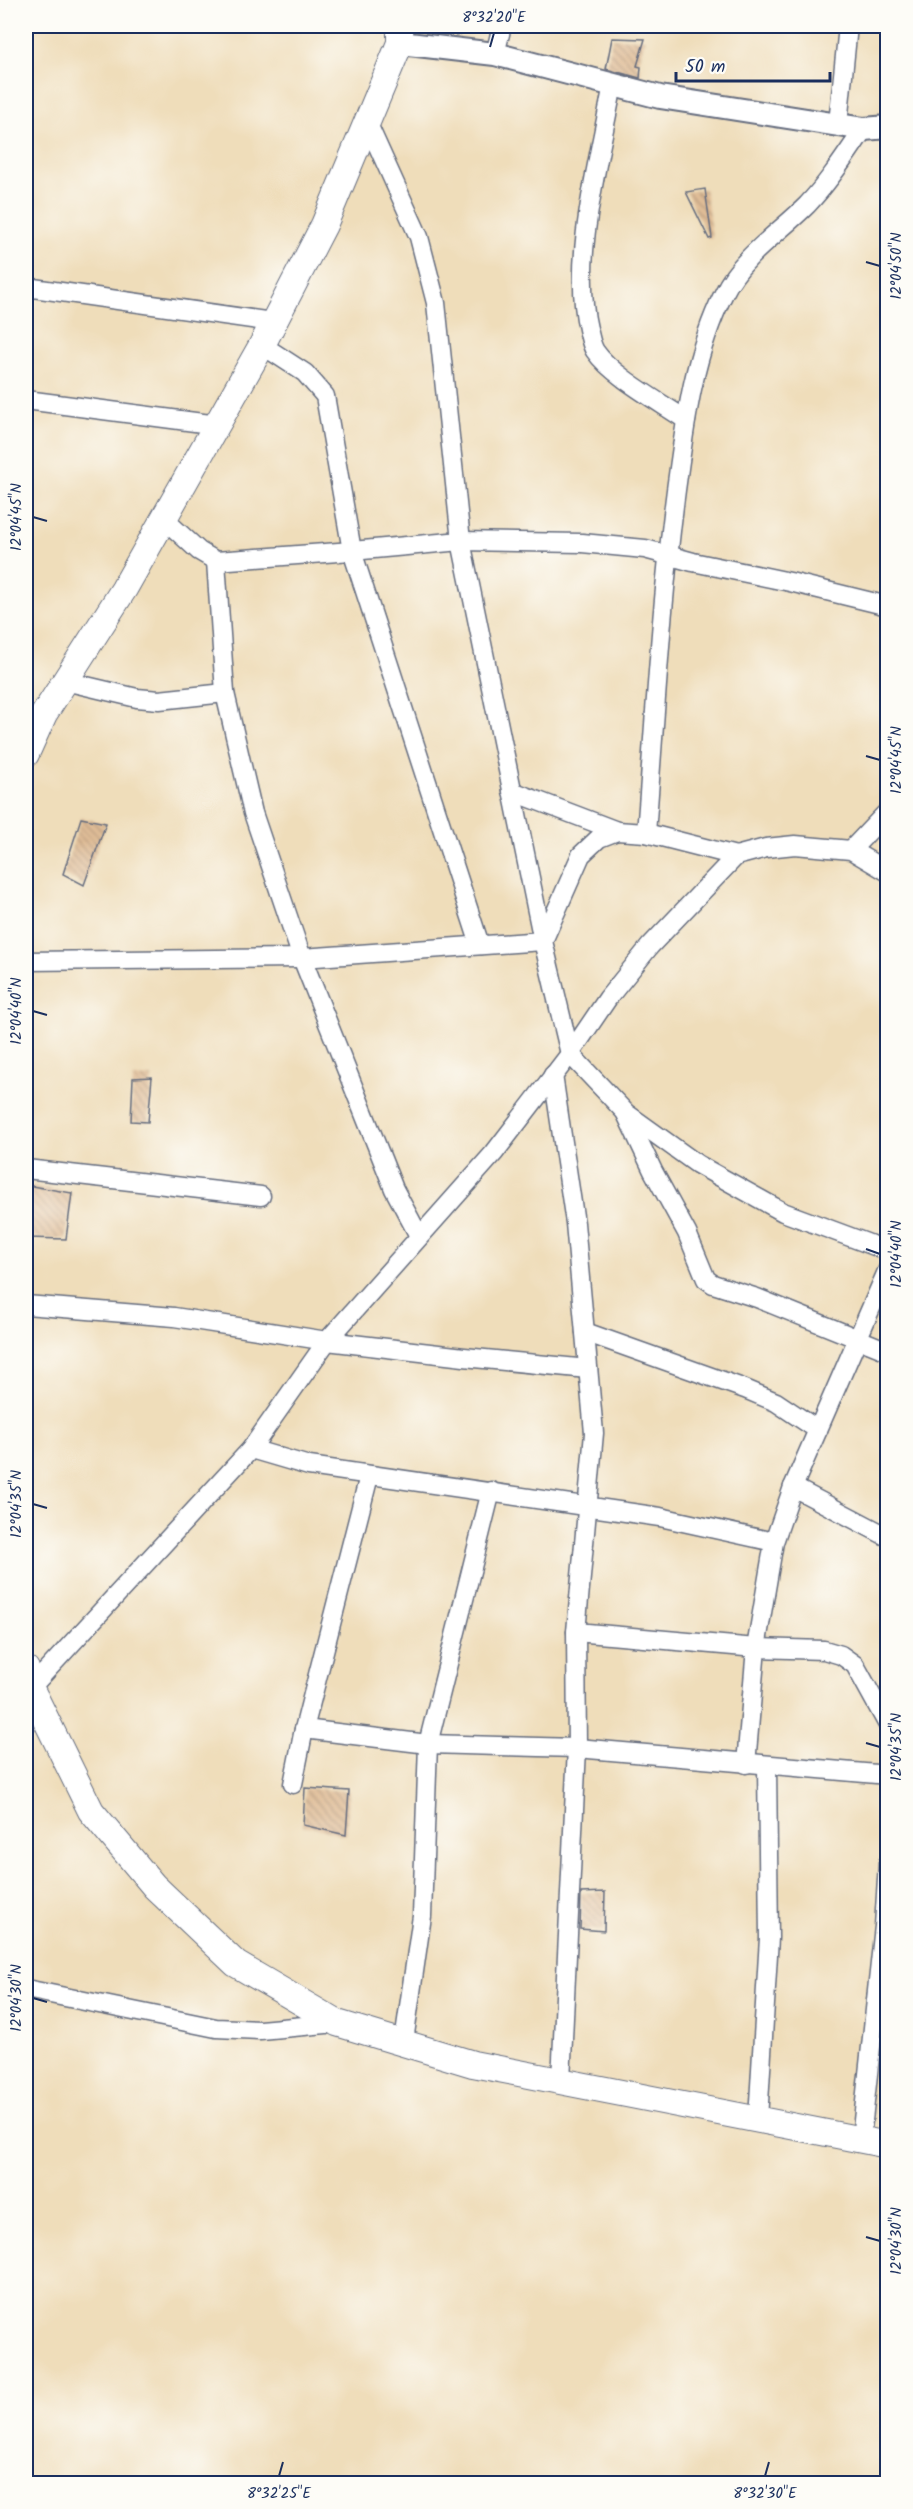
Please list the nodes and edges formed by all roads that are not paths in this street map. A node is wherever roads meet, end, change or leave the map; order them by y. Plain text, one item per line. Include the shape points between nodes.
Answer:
1 (502, 26) edge
2 (848, 26) edge
3 (400, 34) edge
4 (495, 54) junction
5 (613, 84) junction
6 (367, 122) junction
7 (838, 124) junction
8 (888, 127) edge
9 (864, 129) junction
10 (26, 286) edge
11 (272, 322) junction
12 (262, 345) junction
13 (26, 400) edge
14 (686, 420) junction
15 (218, 425) junction
16 (164, 519) junction
17 (461, 541) junction
18 (352, 551) junction
19 (668, 554) junction
20 (216, 561) junction
21 (888, 606) edge
22 (65, 681) junction
23 (225, 693) junction
24 (35, 710) edge
25 (26, 754) edge
26 (512, 791) junction
27 (888, 811) edge
28 (617, 831) junction
29 (646, 833) junction
30 (851, 850) junction
31 (736, 856) junction
32 (888, 872) edge
33 (543, 941) junction
34 (480, 945) junction
35 (302, 958) junction
36 (26, 961) edge
37 (570, 1054) junction
38 (554, 1075) junction
39 (626, 1113) junction
40 (26, 1169) edge
41 (261, 1196) dead end
42 (418, 1236) junction
43 (888, 1251) edge
44 (888, 1269) edge
45 (26, 1305) edge
46 (585, 1332) junction
47 (858, 1340) junction
48 (327, 1341) junction
49 (888, 1351) edge
50 (588, 1369) junction
51 (818, 1430) junction
52 (251, 1449) junction
53 (369, 1476) junction
54 (793, 1486) junction
55 (491, 1491) junction
56 (587, 1506) junction
57 (888, 1537) edge
58 (774, 1542) junction
59 (576, 1632) junction
60 (756, 1648) junction
61 (27, 1683) edge
62 (888, 1725) edge
63 (304, 1729) junction
64 (428, 1743) junction
65 (577, 1748) junction
66 (746, 1764) junction
67 (767, 1766) junction
68 (888, 1775) edge
69 (293, 1784) dead end
70 (888, 1863) edge
71 (26, 1989) edge
72 (337, 2023) junction
73 (404, 2041) junction
74 (561, 2079) junction
75 (758, 2120) junction
76 (861, 2139) junction
77 (888, 2145) edge

1 - 4 street
2 - 7 street
3 - 4 street
3 - 6 main road
4 - 5 street
5 - 7 street via 660,97
5 - 14 street via 581,274 584,310 593,348 605,364
6 - 11 main road via 324,225
6 - 17 street via 419,237 436,303
7 - 9 street
8 - 9 street
9 - 14 street via 807,204 738,268 723,294 705,342
10 - 11 street
11 - 12 main road
12 - 15 main road
12 - 18 street via 305,373 325,396
13 - 15 street
14 - 19 street
15 - 16 main road
16 - 20 street
16 - 22 main road
17 - 18 street
17 - 19 street via 582,543
17 - 26 street
18 - 20 street
18 - 34 street
19 - 21 street
19 - 29 street
20 - 23 street
22 - 23 street via 159,700
22 - 24 main road
23 - 35 street via 253,813
24 - 25 main road
26 - 28 street
26 - 33 street
27 - 30 street
28 - 29 street
28 - 33 street via 599,838 581,855
29 - 31 street
30 - 31 street via 795,845
30 - 32 street
31 - 37 street via 650,946
33 - 34 street
33 - 37 street
34 - 35 street
35 - 36 street
35 - 42 street via 394,1189
37 - 38 street
37 - 39 street
38 - 42 street via 494,1153
38 - 46 street via 575,1222
39 - 43 street via 697,1164 783,1212
39 - 47 street via 706,1279
40 - 41 street
42 - 48 street
44 - 47 street
45 - 48 street via 174,1317
46 - 50 street
46 - 51 street via 776,1402
47 - 49 street
47 - 51 street
48 - 50 street
48 - 52 street
50 - 56 street via 594,1433
51 - 54 street
52 - 53 street via 309,1466
52 - 61 street
53 - 55 street
53 - 63 street
54 - 57 street
54 - 58 street
55 - 56 street
55 - 64 street
56 - 58 street
56 - 59 street
58 - 60 street
59 - 60 street
59 - 65 street
60 - 62 street via 841,1654 855,1665
60 - 66 street
61 - 72 main road via 91,1810 154,1886 236,1964
63 - 64 street
63 - 69 street
64 - 65 street
64 - 73 street via 422,1916
65 - 66 street
65 - 74 street
66 - 67 street
67 - 68 street
67 - 75 street via 769,1938
70 - 76 street
71 - 72 street via 216,2028 260,2030
72 - 73 main road
73 - 74 main road via 473,2064
74 - 75 main road
75 - 76 main road
76 - 77 main road

